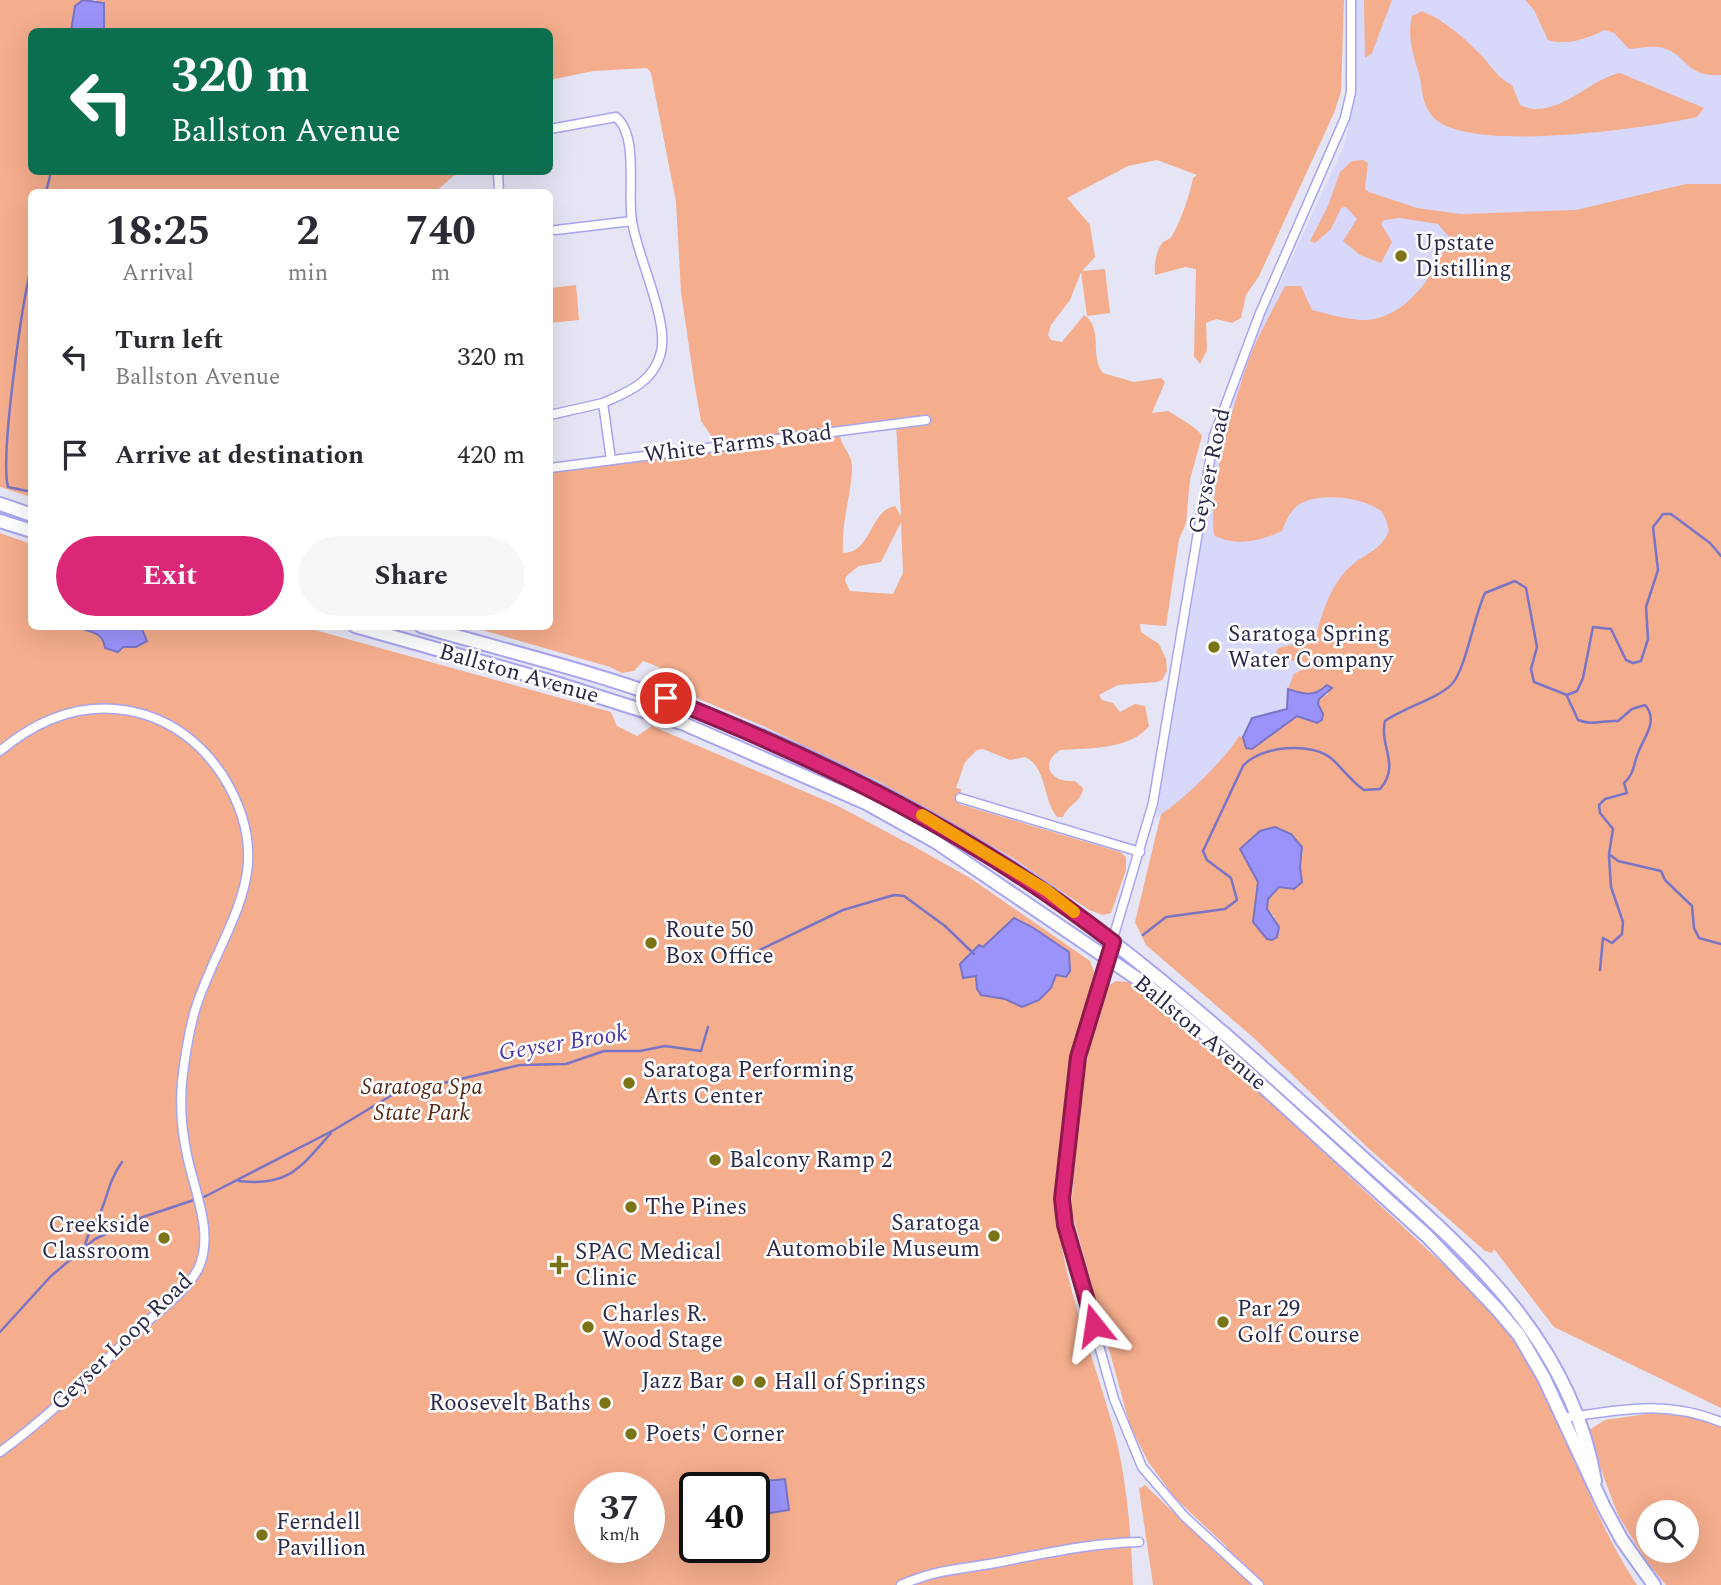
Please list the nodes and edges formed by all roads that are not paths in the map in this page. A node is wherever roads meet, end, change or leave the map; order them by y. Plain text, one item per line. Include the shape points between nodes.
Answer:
1 (1352, 0) edge
2 (553, 128) edge
3 (632, 221) junction
4 (556, 230) dead end
5 (603, 402) junction
6 (553, 414) edge
7 (926, 420) dead end
8 (611, 460) junction
9 (553, 468) edge
10 (0, 504) edge
11 (28, 514) edge
12 (0, 521) edge
13 (28, 530) edge
14 (369, 630) edge
15 (435, 630) edge
16 (0, 751) edge
17 (960, 798) dead end
18 (1140, 852) junction
19 (1113, 942) junction
20 (1107, 957) junction
21 (169, 1286) dead end
22 (175, 1294) junction
23 (1570, 1417) junction
24 (1721, 1422) edge
25 (0, 1452) edge
26 (1139, 1542) dead end
27 (901, 1585) edge
28 (1259, 1585) edge
29 (1654, 1585) edge

1 - 18 street, Geyser Road via 1351,92 1345,118 1260,313 1214,436 1153,803
2 - 3 street via 610,117 624,123
3 - 4 street
3 - 5 street via 661,326 661,355 643,383
5 - 6 street
5 - 8 street
7 - 8 street, White Farms Road
8 - 9 street, White Farms Road
10 - 11 highway
12 - 13 highway
14 - 20 highway, Ballston Avenue via 634,707 785,766 936,842
15 - 19 highway, Ballston Avenue via 666,698 827,766 921,815 1046,890
16 - 22 street, Geyser Loop Road via 67,712 116,707 157,718 194,740 211,758 245,819 249,868 240,907 197,1005 182,1083 187,1153 204,1249 198,1269
17 - 18 street
18 - 19 street, Geyser Road
19 - 20 street, Geyser Road
19 - 23 highway, Ballston Avenue via 1257,1061 1492,1279 1543,1344
20 - 23 highway, Ballston Avenue via 1202,1031 1476,1283 1518,1335
20 - 28 street, Geyser Road via 1078,1057 1062,1199 1065,1225 1114,1399 1142,1467 1184,1516
21 - 22 street
22 - 25 street, Geyser Loop Road
23 - 24 street via 1651,1406
23 - 29 highway, Ballston Avenue via 1596,1489 1622,1540
26 - 27 street via 1076,1547 942,1569

